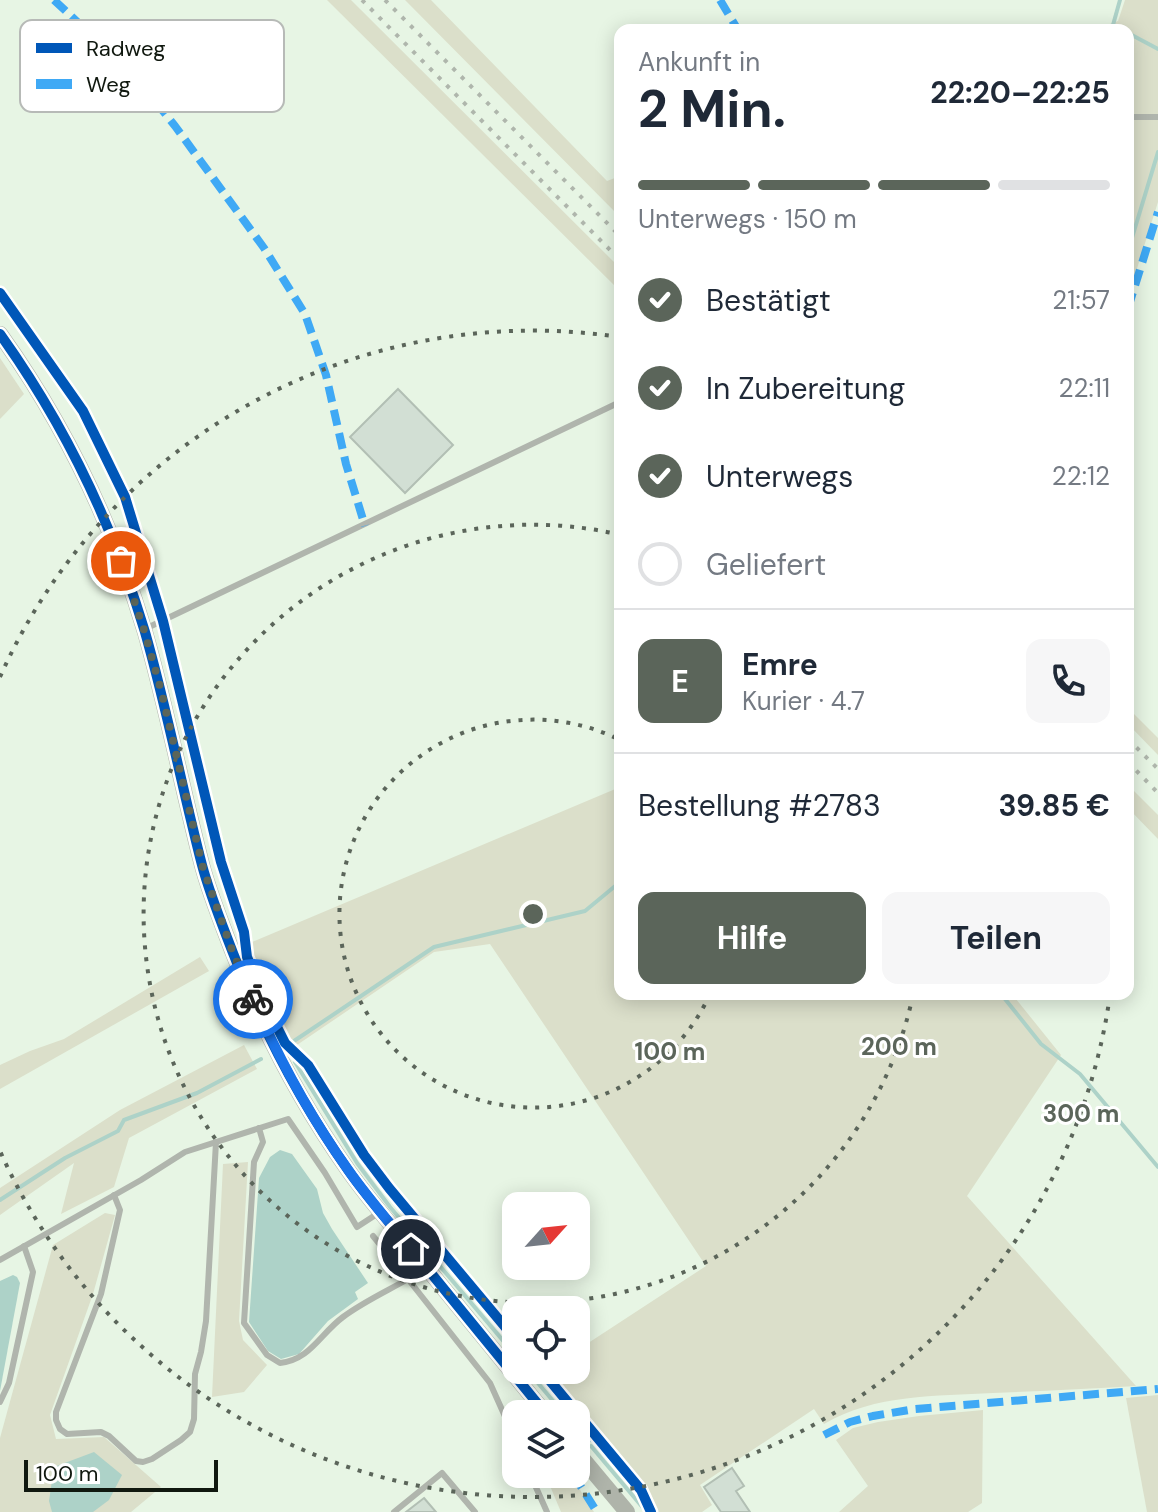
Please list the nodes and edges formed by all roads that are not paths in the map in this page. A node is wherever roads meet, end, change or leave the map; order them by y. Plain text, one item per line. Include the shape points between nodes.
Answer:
1 (1134, 117) edge
2 (1158, 117) edge
3 (0, 334) edge
4 (614, 405) edge
5 (144, 630) junction
6 (259, 1128) junction
7 (216, 1142) junction
8 (114, 1195) junction
9 (380, 1212) junction
10 (373, 1236) dead end
11 (24, 1246) junction
12 (0, 1260) edge
13 (408, 1279) junction
14 (534, 1400) edge
15 (0, 1402) edge
16 (502, 1410) edge
17 (590, 1468) edge
18 (536, 1488) edge
19 (394, 1512) edge
20 (475, 1512) edge
21 (547, 1512) edge
22 (627, 1512) edge

1 - 2 lane
3 - 5 street via 64,433 91,488
4 - 5 lane
5 - 9 street via 203,868 233,953 270,1040 307,1106
6 - 7 lane
6 - 9 lane via 288,1119 357,1227
6 - 13 lane via 263,1142 254,1162 244,1323 267,1355 280,1363 301,1357 346,1315
7 - 8 lane via 185,1152
7 - 8 lane via 206,1321 195,1374 194,1419 181,1440 143,1462 101,1432 67,1434 56,1420 101,1294 120,1210
8 - 11 lane
9 - 14 street
10 - 13 lane
11 - 12 lane
11 - 15 lane via 33,1272 9,1383
13 - 16 lane via 490,1383
17 - 22 street
18 - 21 lane
19 - 20 lane via 442,1473

